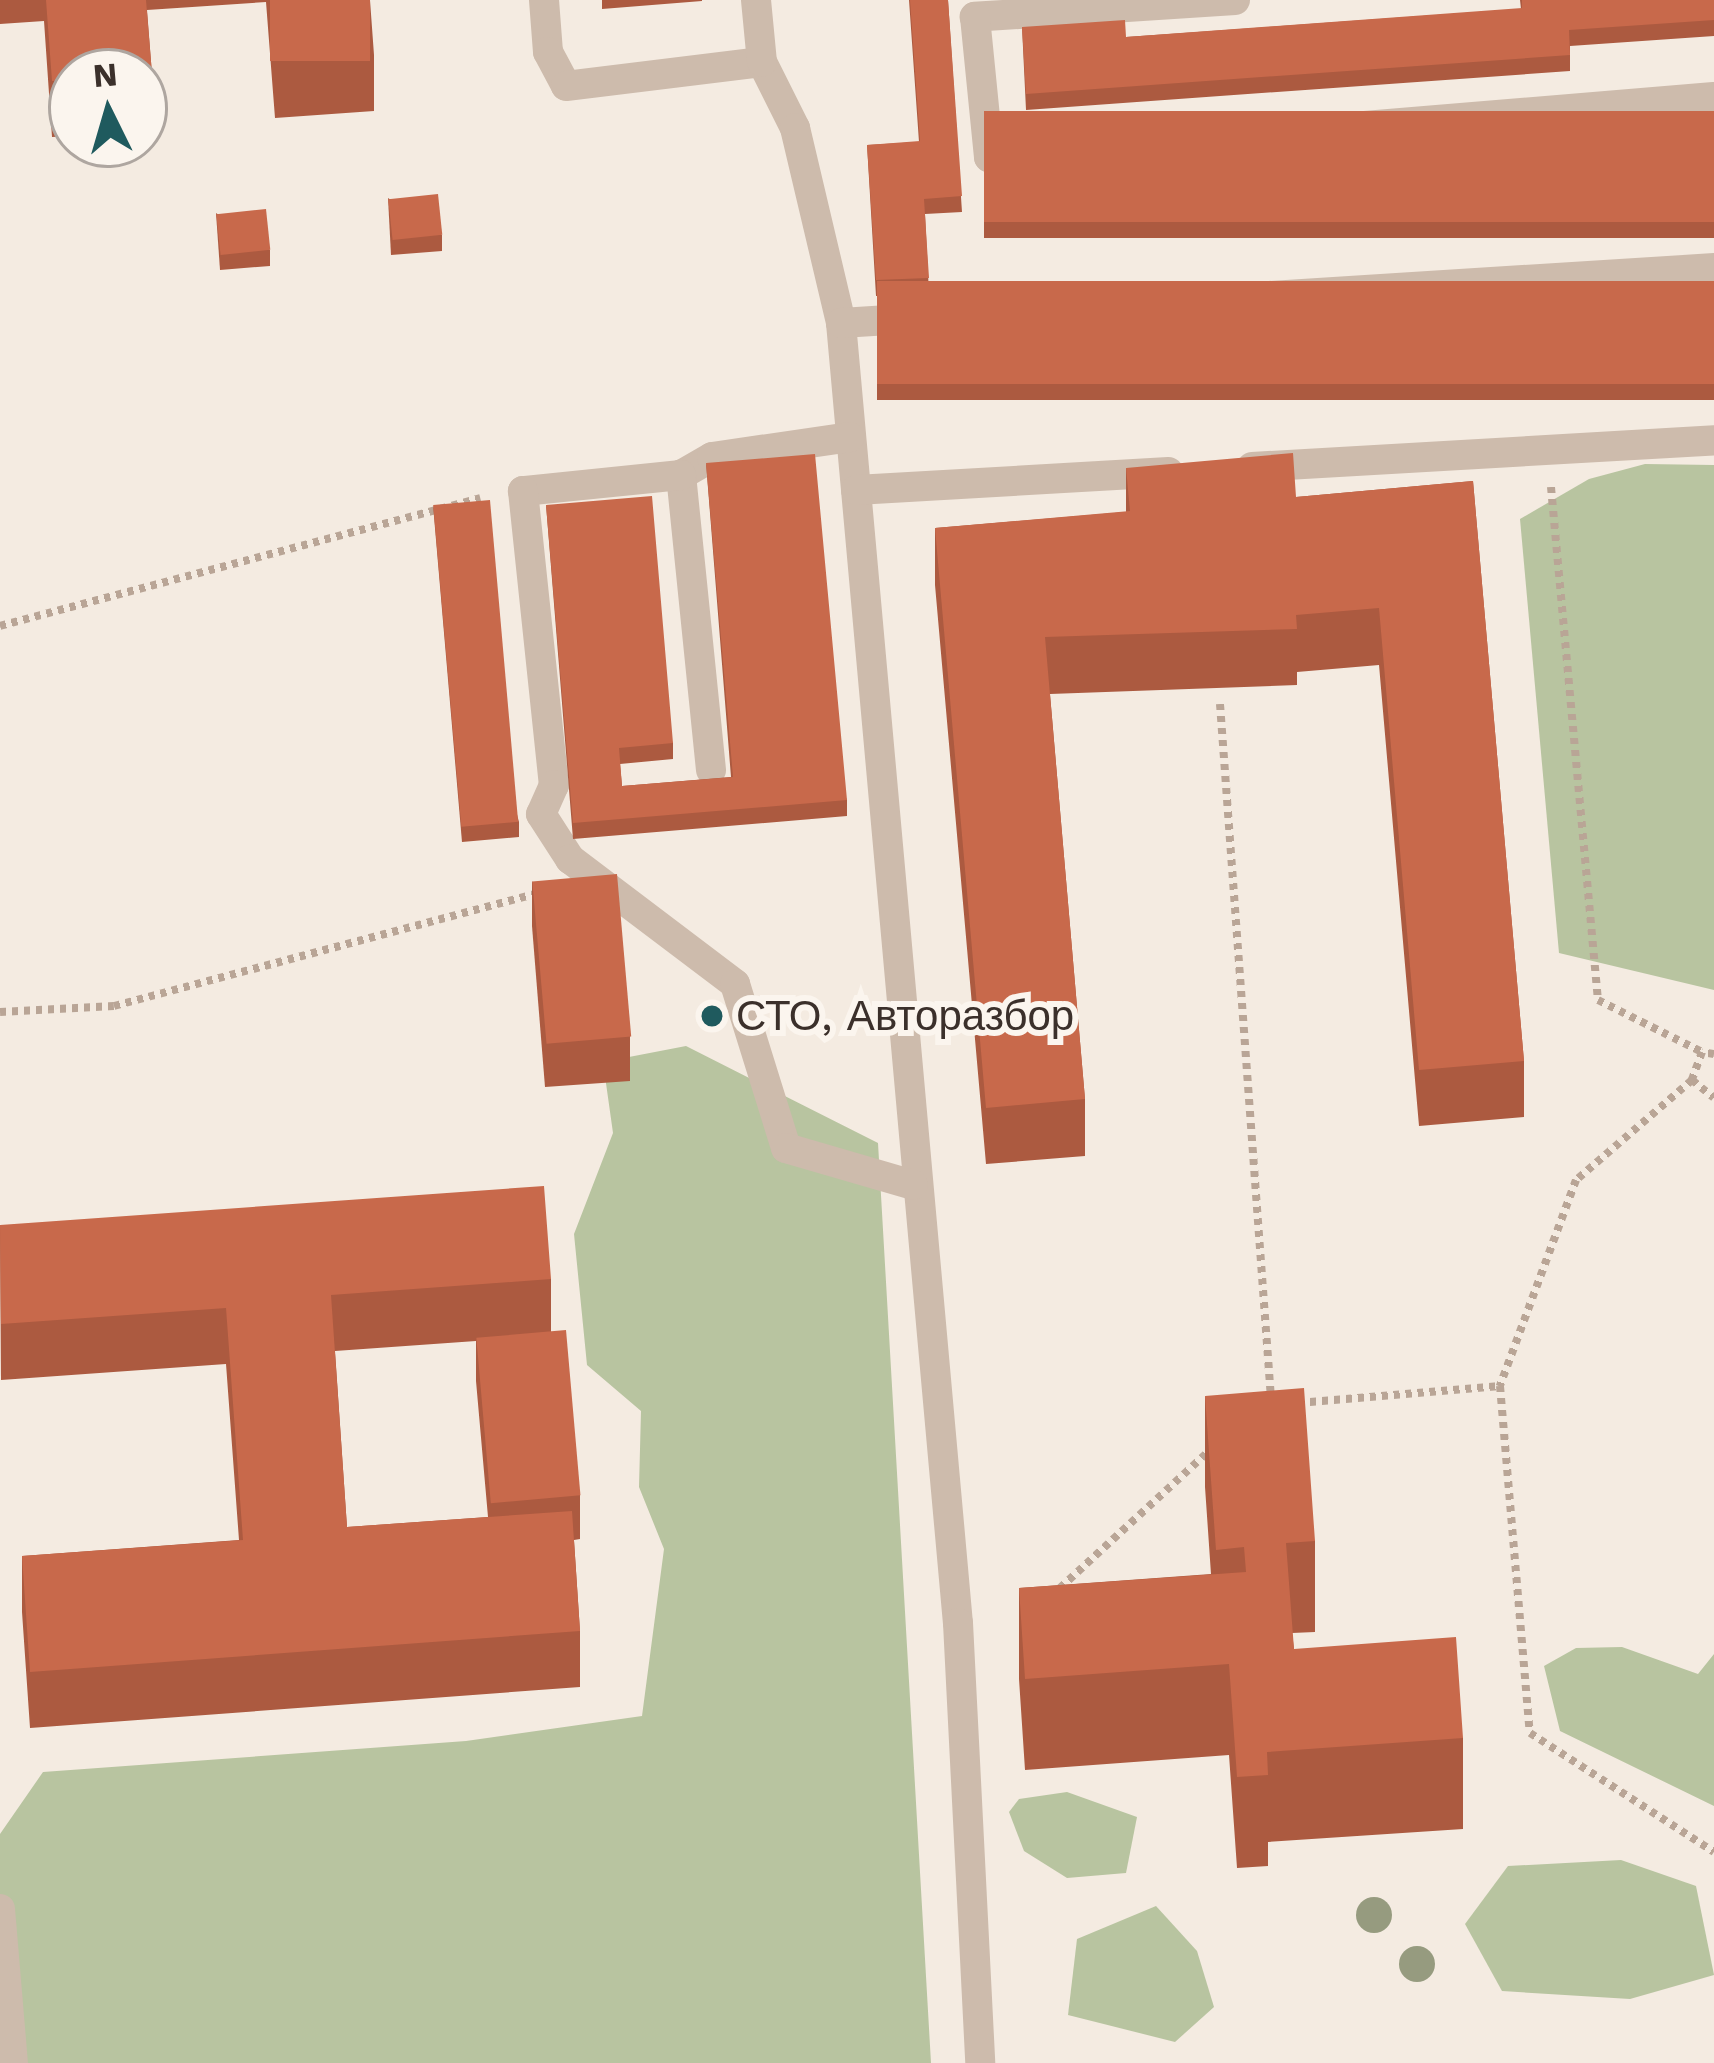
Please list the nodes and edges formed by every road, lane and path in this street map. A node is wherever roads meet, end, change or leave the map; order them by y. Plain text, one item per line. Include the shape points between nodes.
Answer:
1 (544, 0) edge
2 (756, 0) edge
3 (1235, 0) edge
4 (762, 62) junction
5 (1714, 97) edge
6 (1714, 268) edge
7 (841, 323) junction
8 (850, 437) junction
9 (1714, 440) edge
10 (1548, 450) junction
11 (681, 475) junction
12 (856, 490) junction
13 (523, 491) junction
14 (0, 626) edge
15 (1220, 704) dead end
16 (711, 770) dead end
17 (598, 880) junction
18 (0, 1012) edge
19 (1702, 1052) junction
20 (1714, 1054) edge
21 (1692, 1080) junction
22 (1714, 1098) edge
23 (913, 1185) junction
24 (1500, 1386) junction
25 (1271, 1404) junction
26 (1253, 1418) edge
27 (1234, 1432) edge
28 (1051, 1597) edge
29 (1714, 1852) edge
30 (0, 1909) edge
31 (13, 2063) edge
32 (980, 2063) edge

1 - 4 lane via 548,52 566,86
2 - 4 lane
3 - 5 lane via 975,17 988,157
4 - 7 lane via 795,128
6 - 7 lane
7 - 8 lane
8 - 11 lane via 712,458
8 - 12 lane
9 - 10 lane
10 - 12 lane
10 - 19 path via 1598,1000
11 - 13 lane
11 - 16 lane
12 - 23 lane
13 - 14 path
13 - 17 lane via 554,785 541,814
15 - 25 path
17 - 18 path via 114,1006
17 - 23 lane via 735,984 786,1148
19 - 20 path
19 - 21 path
21 - 22 path
21 - 24 path via 1576,1180
23 - 32 lane via 958,1623
24 - 25 path
24 - 29 path via 1530,1733
25 - 26 path
27 - 28 path
30 - 31 lane

